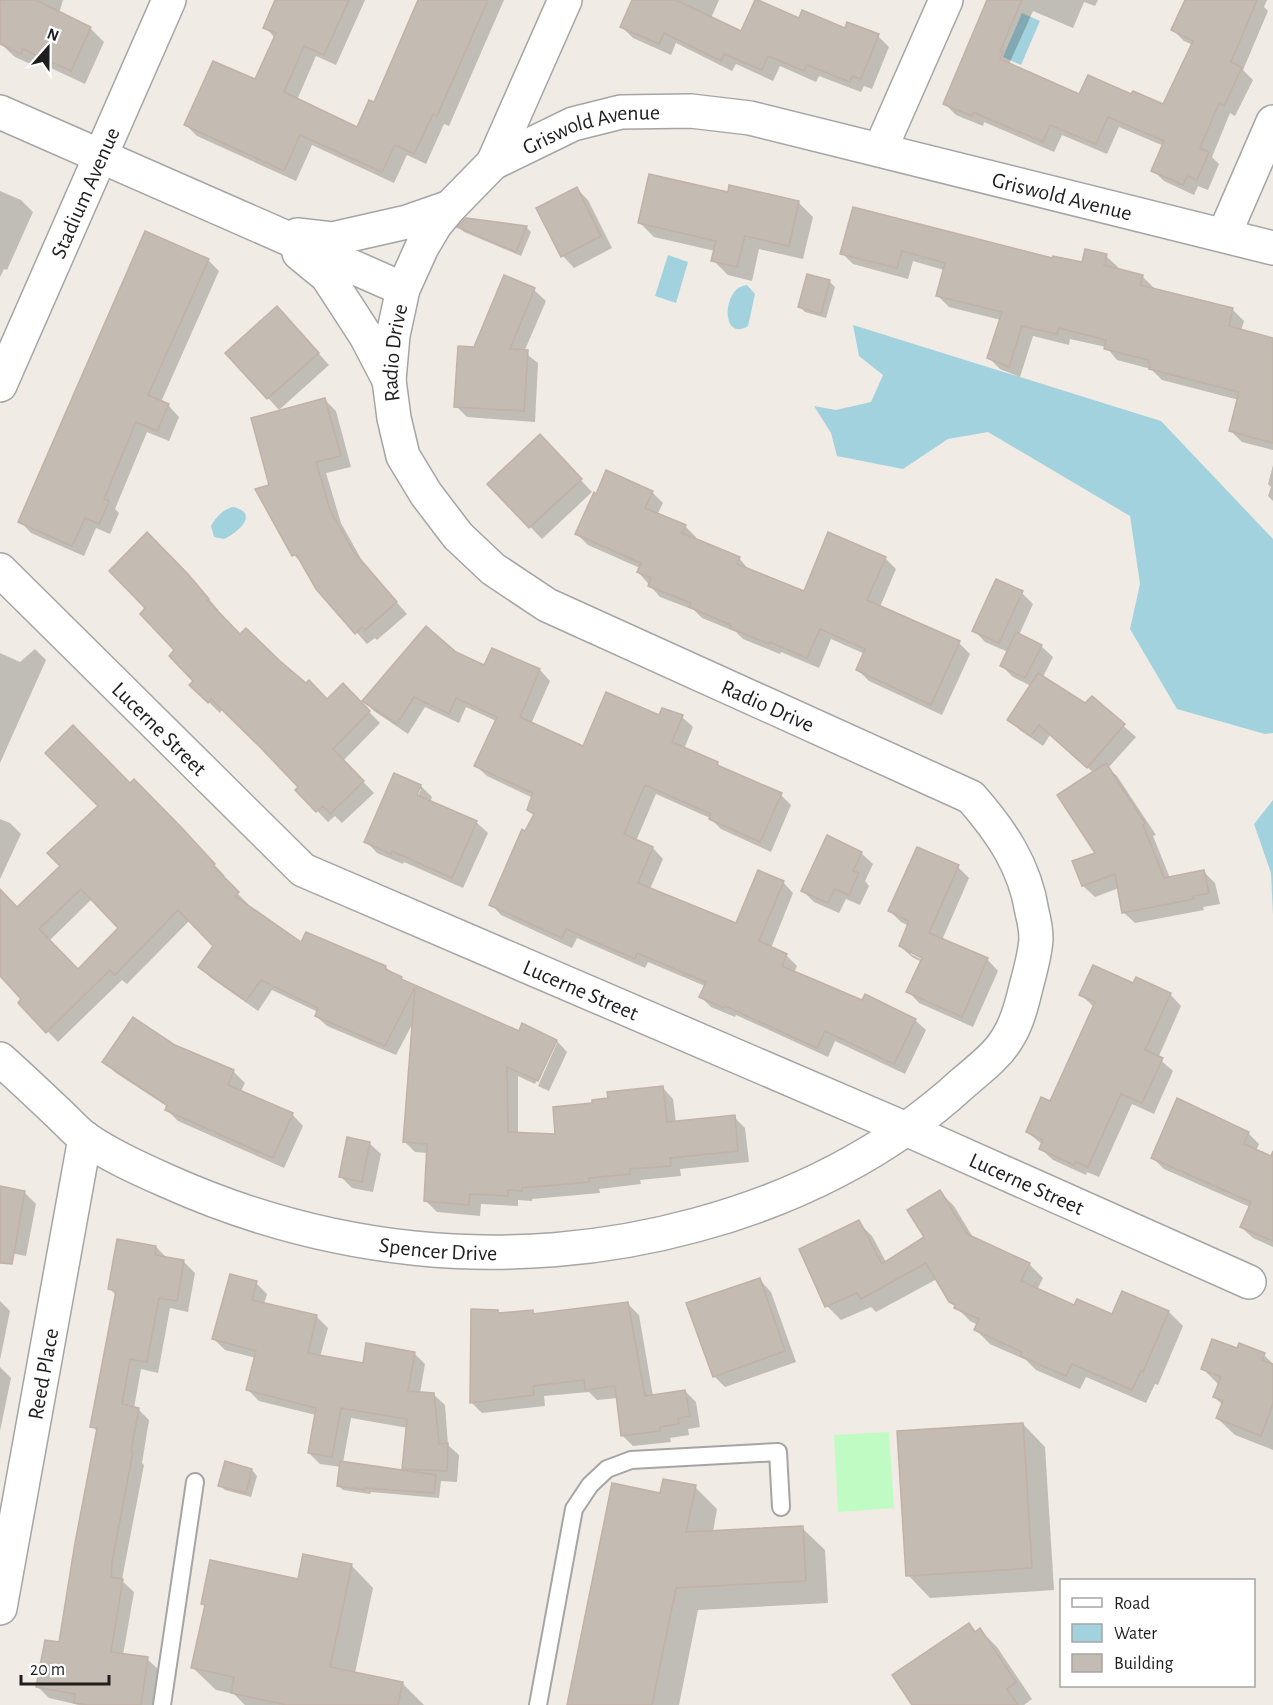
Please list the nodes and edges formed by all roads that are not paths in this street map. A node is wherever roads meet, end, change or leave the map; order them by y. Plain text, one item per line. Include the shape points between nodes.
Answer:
1 (169, 0) edge
2 (565, 0) edge
3 (946, 0) edge
4 (0, 112) edge
5 (1273, 122) edge
6 (880, 150) junction
7 (99, 156) junction
8 (493, 163) junction
9 (450, 207) junction
10 (274, 232) junction
11 (1224, 234) junction
12 (1273, 248) edge
13 (403, 289) junction
14 (389, 380) junction
15 (0, 385) edge
16 (0, 570) edge
17 (0, 1059) edge
18 (906, 1129) junction
19 (85, 1138) junction
20 (1249, 1282) dead end
21 (195, 1482) dead end
22 (781, 1507) dead end
23 (0, 1608) edge
24 (162, 1705) edge
25 (538, 1705) edge

1 - 7 street, Stadium Avenue
2 - 8 street
3 - 6 street
4 - 7 street
5 - 11 street
6 - 8 street, Griswold Avenue via 750,118 691,111 621,112 573,124
6 - 11 street, Griswold Avenue
7 - 10 street
7 - 15 street, Stadium Avenue
8 - 9 street, Griswold Avenue
9 - 10 street via 407,222 332,239
9 - 13 street, Griswold Avenue via 422,246
10 - 13 street
10 - 14 street via 327,276
11 - 12 street, Griswold Avenue
13 - 14 street, Radio Drive
14 - 18 street, Radio Drive via 403,456 458,536 493,569 547,605 971,797 996,826 1014,855 1030,896 1036,937 1021,1005 1007,1039 983,1065
16 - 18 street, Lucerne Street via 303,870
17 - 19 street, Spencer Drive
18 - 19 street, Spencer Drive via 844,1169 773,1201 697,1225 610,1243 483,1253 345,1239 270,1220 203,1197
18 - 20 street, Lucerne Street
19 - 23 street, Reed Place
21 - 24 lane
22 - 25 lane via 778,1452 631,1460 607,1469 574,1509

